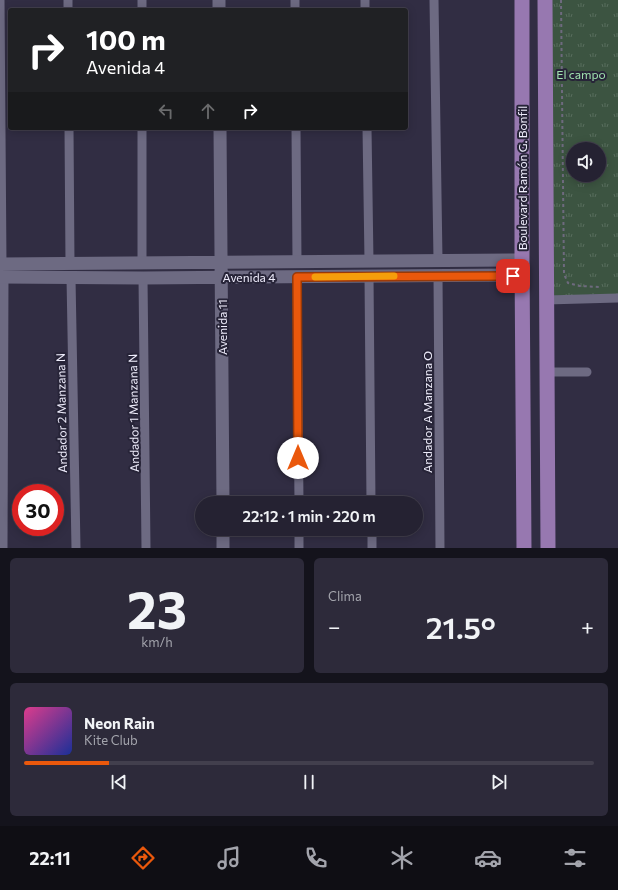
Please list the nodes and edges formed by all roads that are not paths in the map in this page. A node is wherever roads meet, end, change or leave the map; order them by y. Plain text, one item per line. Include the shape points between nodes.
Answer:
1 (0, 0) edge
2 (434, 0) edge
3 (522, 0) edge
4 (545, 0) edge
5 (69, 130) edge
6 (142, 130) edge
7 (220, 130) edge
8 (296, 130) edge
9 (367, 130) edge
10 (438, 260) junction
11 (502, 260) junction
12 (522, 260) junction
13 (369, 261) junction
14 (194, 262) junction
15 (221, 262) junction
16 (244, 262) junction
17 (297, 262) junction
18 (70, 263) junction
19 (142, 263) junction
20 (2, 271) edge
21 (523, 275) junction
22 (369, 276) junction
23 (438, 276) junction
24 (503, 276) junction
25 (195, 277) junction
26 (221, 277) junction
27 (297, 277) junction
28 (71, 278) junction
29 (143, 278) junction
30 (244, 278) junction
31 (618, 298) edge
32 (546, 300) junction
33 (547, 372) junction
34 (587, 372) dead end
35 (223, 496) edge
36 (299, 496) edge
37 (371, 496) edge
38 (524, 527) junction
39 (548, 527) junction
40 (223, 536) edge
41 (299, 536) edge
42 (372, 536) edge
43 (3, 548) edge
44 (76, 548) edge
45 (146, 548) edge
46 (223, 548) edge
47 (299, 548) edge
48 (372, 548) edge
49 (440, 548) edge
50 (524, 548) edge
51 (548, 548) edge

1 - 20 street
2 - 10 street
3 - 12 main road, Boulevard Ramón G. Bonfil
4 - 32 main road, Boulevard Ramón G. Bonfil
5 - 18 street
6 - 19 street
7 - 15 street, Avenida 11
8 - 17 street
9 - 13 street
10 - 11 street, Avenida 4
10 - 13 street, Avenida 4
11 - 12 street, Avenida 4
11 - 24 street
12 - 21 main road, Boulevard Ramón G. Bonfil
13 - 17 street, Avenida 4
14 - 15 street, Avenida 4
14 - 19 street, Avenida 4
14 - 25 street
15 - 16 street, Avenida 4
15 - 26 street, Avenida 11
16 - 17 street, Avenida 4
16 - 30 street
18 - 19 street, Avenida 4
18 - 20 street, Avenida 4
20 - 28 street, Avenida 4
20 - 43 street
21 - 24 street, Avenida 4
21 - 38 main road, Boulevard Ramón G. Bonfil
22 - 23 street, Avenida 4
22 - 27 street, Avenida 4
22 - 37 street
23 - 24 street, Avenida 4
23 - 49 street, Andador A Manzana O
25 - 26 street, Avenida 4
25 - 29 street, Avenida 4
26 - 30 street, Avenida 4
26 - 35 street, Avenida 11
27 - 30 street, Avenida 4
27 - 36 street
28 - 29 street, Avenida 4
28 - 44 street, Andador 2 Manzana N
29 - 45 street, Andador 1 Manzana N
31 - 32 street
32 - 33 main road, Boulevard Ramón G. Bonfil
33 - 34 street
33 - 39 main road, Boulevard Ramón G. Bonfil
38 - 39 main road
38 - 50 main road, Boulevard Ramón G. Bonfil
39 - 51 main road, Boulevard Ramón G. Bonfil
40 - 46 street
41 - 47 street
42 - 48 street

